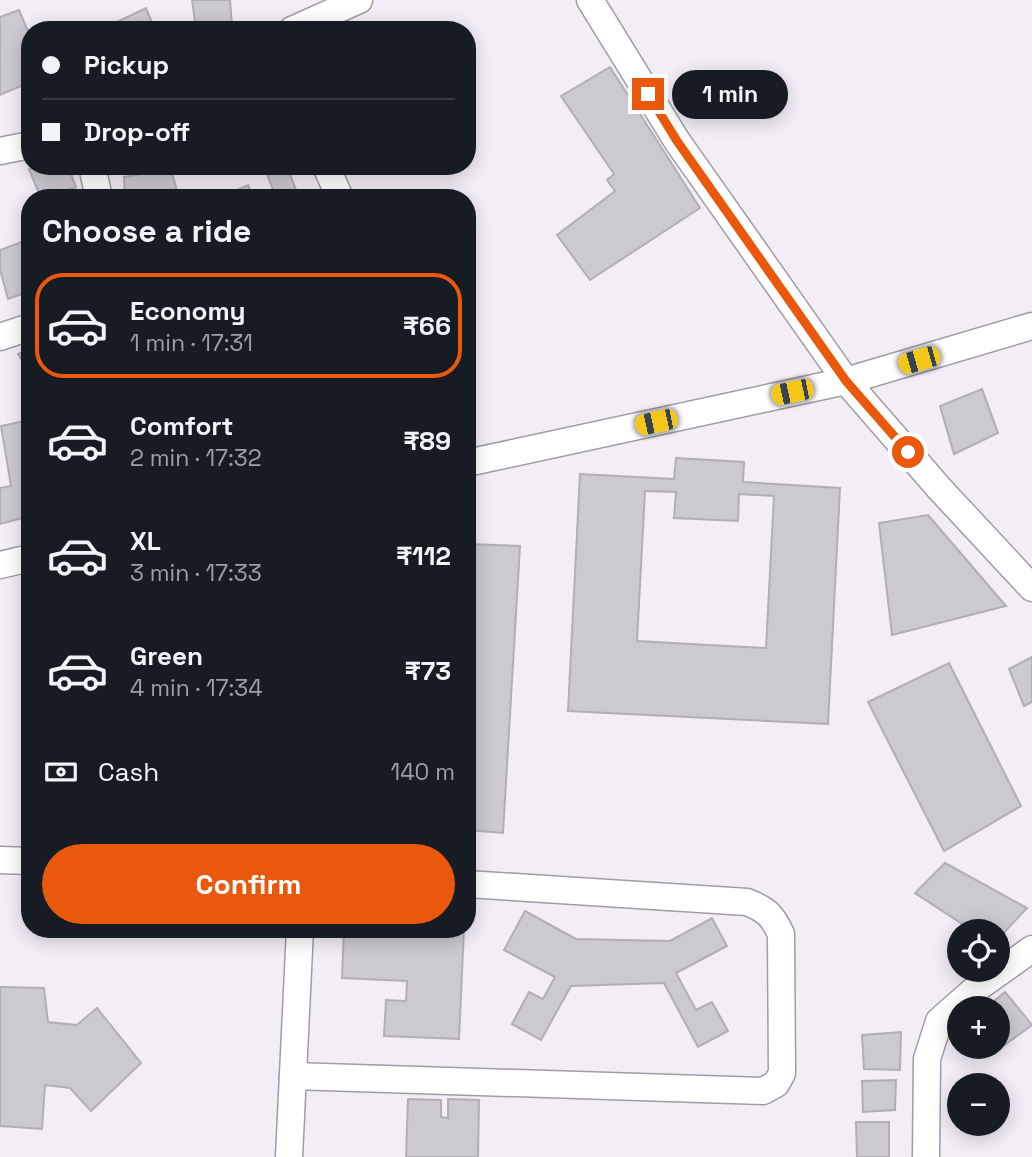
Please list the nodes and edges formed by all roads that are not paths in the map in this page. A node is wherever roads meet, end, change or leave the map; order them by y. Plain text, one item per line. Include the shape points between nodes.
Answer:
1 (359, 0) edge
2 (590, 0) edge
3 (312, 21) edge
4 (21, 147) edge
5 (0, 151) edge
6 (1032, 326) edge
7 (21, 330) edge
8 (0, 337) edge
9 (846, 381) junction
10 (476, 461) edge
11 (21, 560) edge
12 (0, 565) edge
13 (1032, 589) edge
14 (0, 860) edge
15 (21, 861) edge
16 (476, 885) edge
17 (300, 938) edge
18 (1032, 949) edge
19 (293, 1076) junction
20 (289, 1157) edge
21 (926, 1157) edge

1 - 3 street
2 - 9 street via 677,141
4 - 5 street
6 - 9 street
7 - 8 street
9 - 10 street
9 - 13 street
11 - 12 street
14 - 15 street
16 - 19 street via 747,902 765,909 781,934 782,1073 776,1084 763,1091
17 - 19 street
18 - 21 street via 939,1021 927,1059
19 - 20 street

